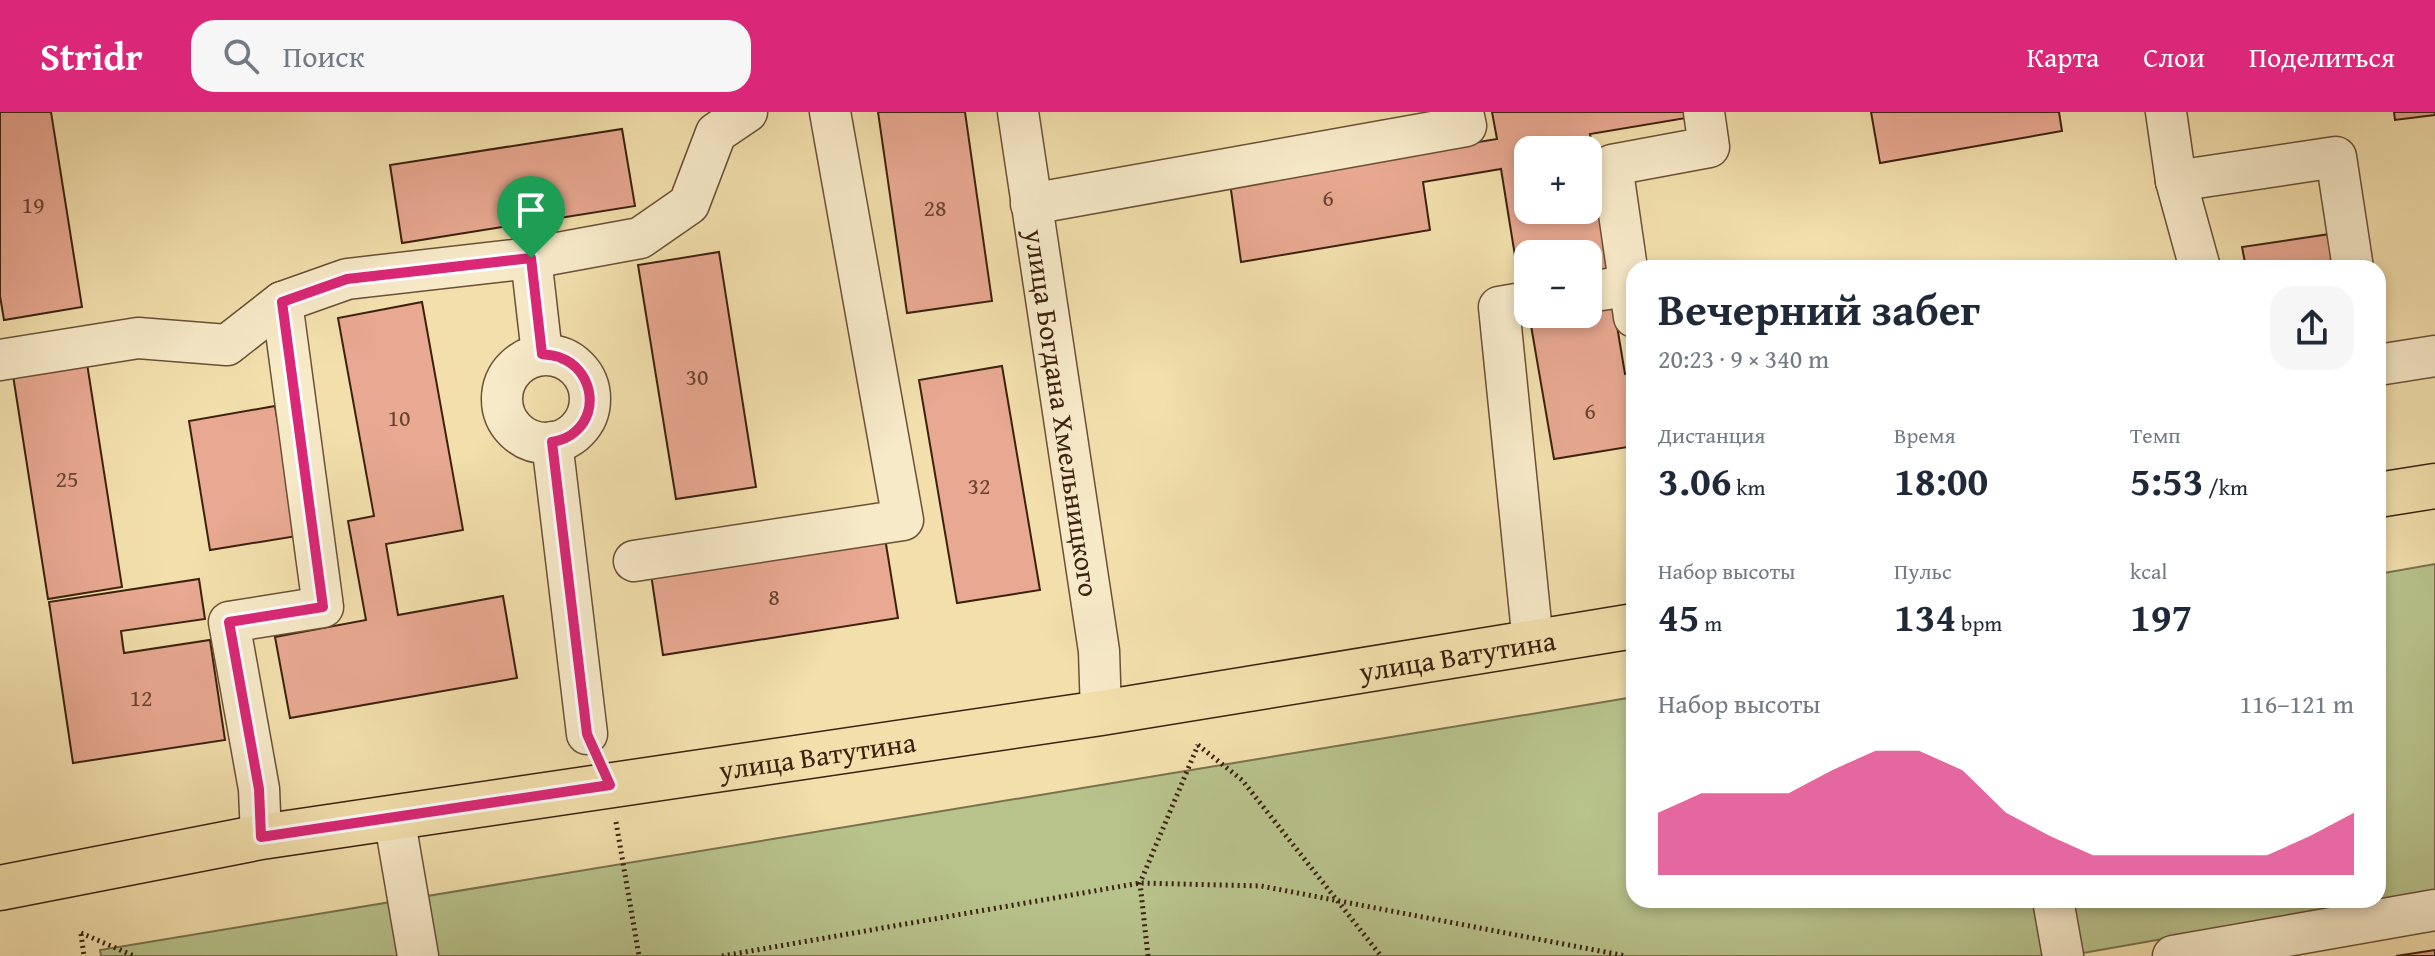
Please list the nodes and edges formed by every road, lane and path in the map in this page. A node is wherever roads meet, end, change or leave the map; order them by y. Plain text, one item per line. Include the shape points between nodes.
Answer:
1 (747, 112) edge
2 (830, 112) edge
3 (1018, 112) edge
4 (1463, 112) edge
5 (1704, 112) edge
6 (2166, 117) edge
7 (2176, 181) junction
8 (1031, 204) junction
9 (531, 258) junction
10 (1627, 260) edge
11 (2189, 260) edge
12 (2198, 260) edge
13 (2352, 260) edge
14 (1602, 293) edge
15 (1626, 295) edge
16 (282, 302) junction
17 (1514, 304) edge
18 (542, 354) junction
19 (2435, 356) edge
20 (0, 360) edge
21 (2386, 364) edge
22 (552, 442) junction
23 (2435, 486) edge
24 (2386, 494) edge
25 (634, 561) dead end
26 (1626, 627) edge
27 (1533, 643) junction
28 (1101, 713) junction
29 (587, 734) dead end
30 (610, 785) junction
31 (394, 817) junction
32 (261, 837) junction
33 (1140, 883) junction
34 (0, 888) edge
35 (1336, 900) junction
36 (2054, 908) edge
37 (2435, 910) edge
38 (731, 955) edge
39 (84, 956) edge
40 (134, 956) edge
41 (418, 956) edge
42 (639, 956) edge
43 (722, 956) edge
44 (1148, 956) edge
45 (1381, 956) edge
46 (1626, 956) edge
47 (2063, 956) edge
48 (2173, 956) edge

1 - 9 street via 716,133 689,204 640,238
2 - 25 street via 903,520
3 - 8 street, улица Богдана Хмельницкого
4 - 8 street via 1466,126
5 - 10 street via 1709,147 1612,165
6 - 7 street
7 - 11 street
7 - 12 street
7 - 13 street via 2336,157
8 - 28 street, улица Богдана Хмельницкого via 1099,651
9 - 16 street via 347,279
9 - 18 street
14 - 15 street
16 - 20 street via 227,345 138,338
16 - 32 street via 323,607 229,622 259,789
17 - 27 street via 1499,307
18 - 22 street via 573,364 589,388 587,417 567,438
18 - 22 street via 509,375 502,403 513,429 538,442
19 - 21 street
22 - 29 street
23 - 24 main road
26 - 27 main road, улица Ватутина
27 - 28 main road, улица Ватутина
28 - 30 main road, улица Ватутина
30 - 31 main road, улица Ватутина
30 - 42 path
31 - 32 main road, улица Ватутина
31 - 41 street
32 - 34 main road, улица Ватутина
33 - 35 path via 1261,886
33 - 35 path via 1198,745 1242,780
33 - 38 path
33 - 44 path
35 - 45 path
35 - 46 path
36 - 47 street
37 - 48 street
38 - 43 path
39 - 40 path via 81,933

